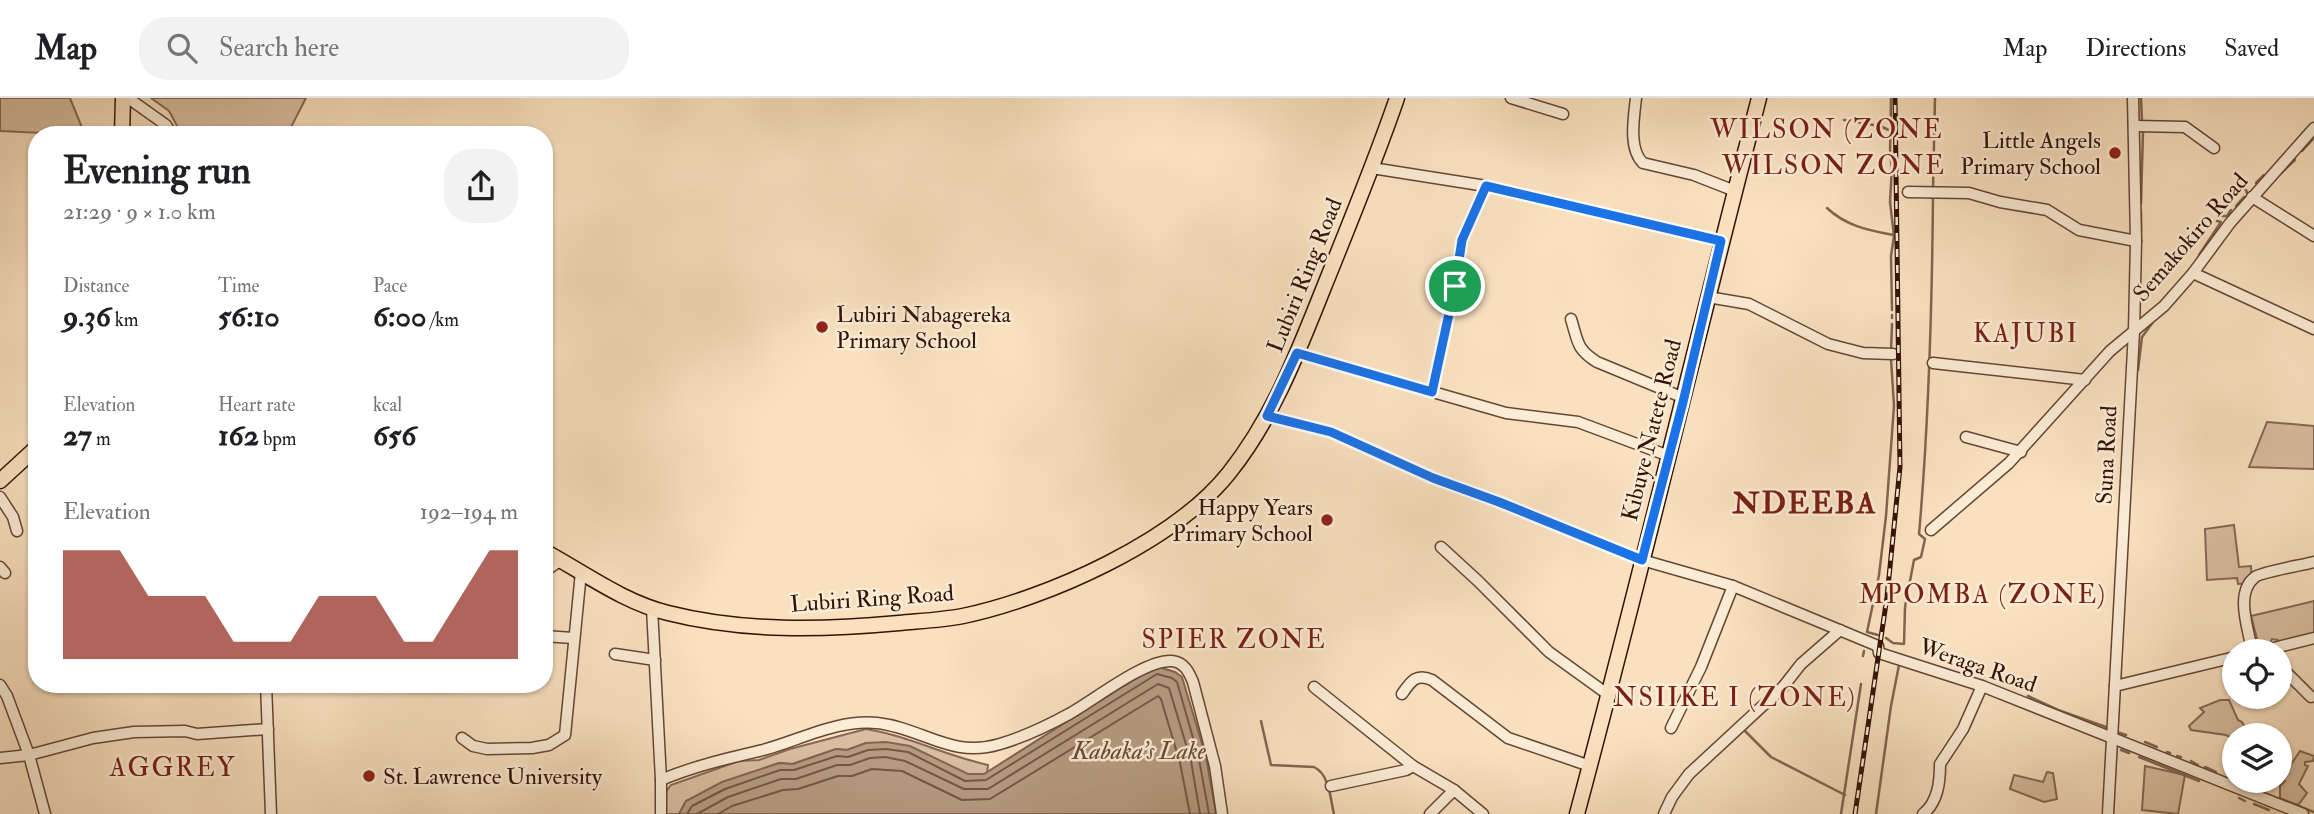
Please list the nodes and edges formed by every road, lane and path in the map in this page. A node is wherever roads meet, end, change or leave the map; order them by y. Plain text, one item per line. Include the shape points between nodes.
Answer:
1 (1397, 98) edge
2 (1511, 98) edge
3 (1636, 98) edge
4 (1759, 98) edge
5 (2133, 98) edge
6 (129, 100) edge
7 (1563, 114) dead end
8 (2135, 125) junction
9 (124, 126) edge
10 (167, 126) edge
11 (2314, 128) edge
12 (2214, 148) dead end
13 (1372, 168) junction
14 (1486, 186) junction
15 (1735, 191) junction
16 (1908, 192) dead end
17 (2252, 197) junction
18 (2314, 236) edge
19 (1721, 241) junction
20 (2136, 241) junction
21 (2193, 273) junction
22 (1708, 297) junction
23 (1572, 319) dead end
24 (2314, 329) edge
25 (2134, 331) junction
26 (1297, 353) junction
27 (1890, 354) dead end
28 (1933, 363) dead end
29 (2085, 380) junction
30 (1432, 392) junction
31 (1684, 398) junction
32 (1267, 416) junction
33 (1966, 437) dead end
34 (2021, 452) junction
35 (28, 455) edge
36 (1669, 456) junction
37 (0, 481) edge
38 (0, 497) edge
39 (1930, 530) dead end
40 (17, 531) dead end
41 (1441, 547) dead end
42 (553, 556) edge
43 (561, 560) junction
44 (1642, 560) junction
45 (2314, 562) edge
46 (553, 566) edge
47 (581, 572) junction
48 (1733, 586) junction
49 (652, 608) junction
50 (1840, 630) junction
51 (553, 637) edge
52 (573, 638) junction
53 (2314, 638) edge
54 (2250, 639) edge
55 (2292, 644) edge
56 (615, 654) dead end
57 (655, 660) junction
58 (2222, 660) edge
59 (2292, 678) edge
60 (0, 685) edge
61 (1982, 686) junction
62 (2115, 686) junction
63 (1314, 687) dead end
64 (266, 693) edge
65 (1402, 694) dead end
66 (1610, 696) junction
67 (2311, 697) dead end
68 (1671, 728) dead end
69 (268, 729) junction
70 (462, 738) dead end
71 (2112, 738) junction
72 (29, 755) junction
73 (0, 758) edge
74 (1413, 766) junction
75 (1590, 766) junction
76 (661, 780) junction
77 (1331, 786) dead end
78 (1454, 790) junction
79 (45, 814) edge
80 (271, 814) edge
81 (661, 814) edge
82 (1222, 814) edge
83 (1430, 814) edge
84 (1483, 814) edge
85 (1577, 814) edge
86 (1664, 814) edge
87 (1923, 814) edge
88 (2108, 814) edge
89 (2303, 814) edge

1 - 13 main road, Lubiri Ring Road
2 - 7 street
3 - 15 street via 1634,144 1639,160
4 - 15 main road, Kibuye Natete Road
5 - 8 street, Suna Road
6 - 9 main road
6 - 10 street
8 - 12 street via 2185,127
8 - 20 street, Suna Road
11 - 17 street, Semakokiro Road
13 - 14 street
13 - 26 main road, Lubiri Ring Road
14 - 19 street
14 - 30 street via 1462,240
15 - 19 main road, Kibuye Natete Road
16 - 20 street via 1969,193 2047,210 2079,230
17 - 18 street
17 - 21 street, Semakokiro Road
19 - 22 main road, Kibuye Natete Road
20 - 25 street, Suna Road
21 - 24 street
21 - 25 street, Semakokiro Road
22 - 27 street via 1749,304 1828,344
22 - 31 main road, Kibuye Natete Road
23 - 31 street via 1584,354
25 - 29 street, Semakokiro Road
25 - 62 street, Suna Road
26 - 30 street
26 - 32 main road, Lubiri Ring Road
28 - 29 street
29 - 34 street, Semakokiro Road
30 - 36 street via 1506,414 1578,422
31 - 36 main road, Kibuye Natete Road
32 - 44 street, Weraga Road via 1331,432 1433,478
32 - 49 main road, Lubiri Ring Road via 1229,473 1196,506 1158,534 1098,569 1012,602 962,616 828,627 702,621
33 - 34 street
34 - 39 street, Semakokiro Road
35 - 37 main road
36 - 44 main road, Kibuye Natete Road
38 - 40 street
41 - 66 street via 1549,652
42 - 43 main road, Lubiri Ring Road
43 - 46 street
43 - 47 main road, Lubiri Ring Road
44 - 48 street, Weraga Road
44 - 66 main road, Kibuye Natete Road
45 - 54 street via 2256,576 2244,596
47 - 49 main road, Lubiri Ring Road
47 - 52 street
48 - 50 street, Weraga Road
48 - 68 street
49 - 57 street
50 - 61 street, Weraga Road via 1878,646 1879,653
50 - 86 street via 1689,774
51 - 52 street
52 - 70 street via 565,735 532,748 488,749
53 - 55 street
56 - 57 street
57 - 76 street
58 - 62 street
59 - 67 street
60 - 72 street
61 - 71 street, Weraga Road
61 - 87 street via 1963,729 1940,764 1941,778
62 - 71 street, Suna Road
63 - 74 street
64 - 69 street
65 - 75 street via 1415,678 1423,676 1508,738
66 - 75 main road, Kibuye Natete Road
69 - 72 street via 134,732
69 - 80 street
71 - 88 street, Suna Road
71 - 89 street, Weraga Road
72 - 73 street
72 - 79 street
74 - 77 street
74 - 78 street
75 - 85 main road, Kibuye Natete Road
76 - 81 street
76 - 82 street via 831,728 866,723 900,728 957,748 989,747 1049,725 1143,669 1171,661 1181,664 1194,682
78 - 83 street
78 - 84 street

